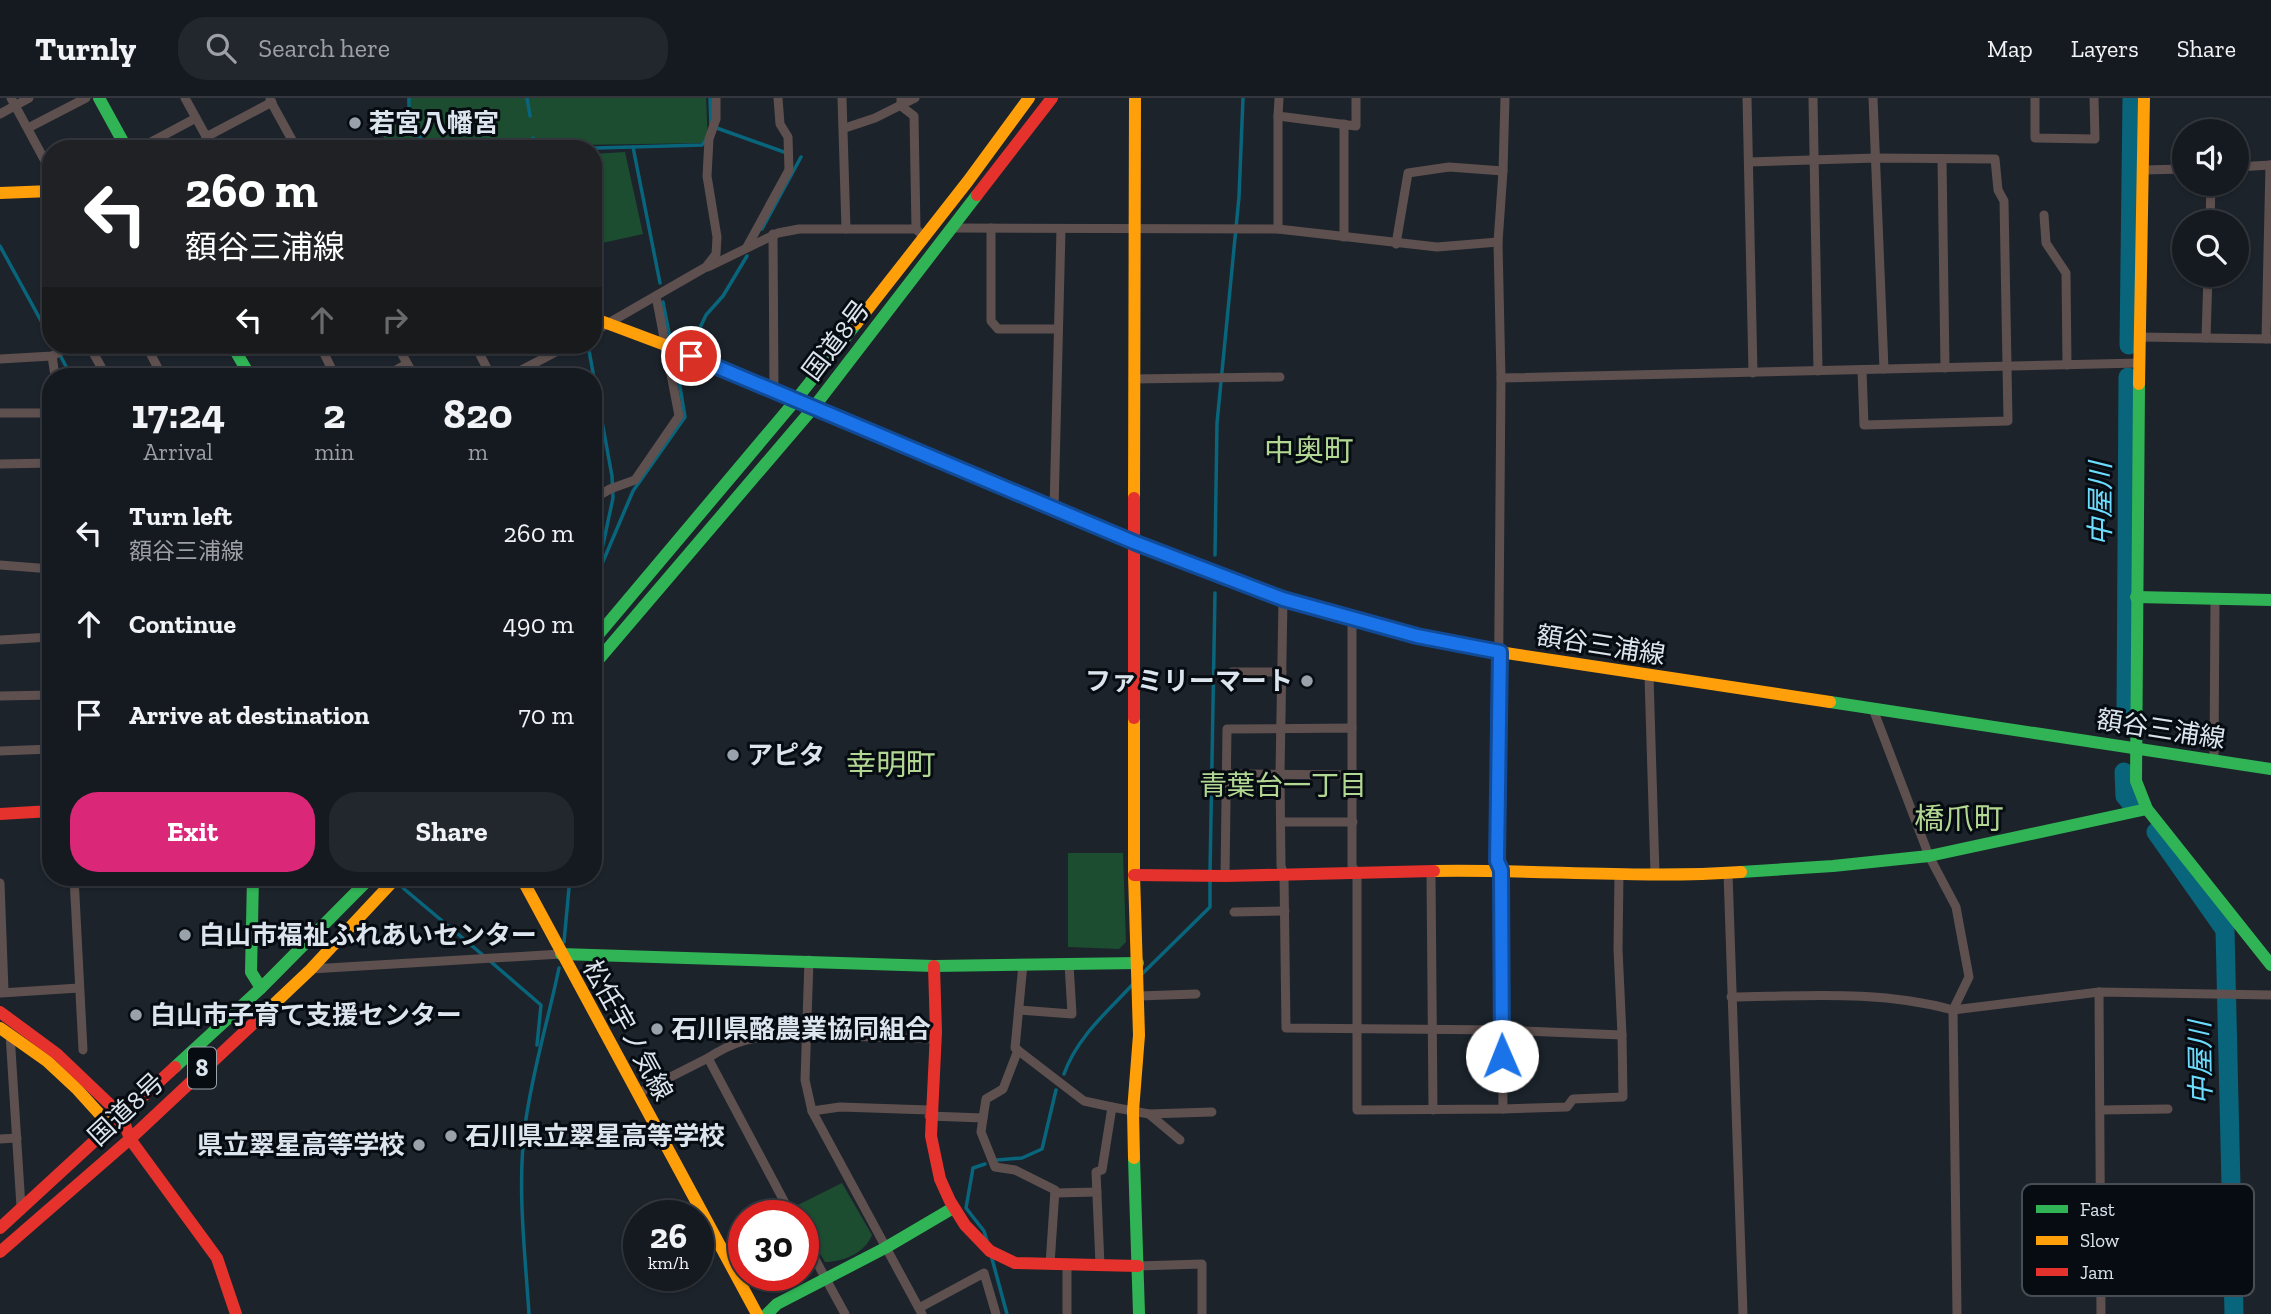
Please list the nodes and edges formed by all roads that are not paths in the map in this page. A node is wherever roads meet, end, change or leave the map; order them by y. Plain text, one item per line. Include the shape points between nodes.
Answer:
1 (29, 98) edge
2 (86, 98) edge
3 (99, 98) edge
4 (185, 98) edge
5 (716, 98) edge
6 (778, 98) edge
7 (842, 98) edge
8 (915, 98) edge
9 (1029, 98) edge
10 (1052, 98) edge
11 (1135, 98) edge
12 (1279, 98) edge
13 (1356, 98) edge
14 (1505, 98) edge
15 (1747, 98) edge
16 (1813, 98) edge
17 (1873, 98) edge
18 (2035, 98) edge
19 (2094, 98) edge
20 (2144, 98) edge
21 (271, 100) edge
22 (13, 102) edge
23 (901, 102) edge
24 (0, 114) edge
25 (1278, 116) junction
26 (196, 118) junction
27 (1344, 124) junction
28 (28, 128) junction
29 (845, 128) junction
30 (206, 137) junction
31 (122, 140) edge
32 (155, 140) edge
33 (208, 140) edge
34 (292, 140) edge
35 (42, 155) edge
36 (1876, 158) junction
37 (1942, 159) junction
38 (1814, 160) junction
39 (1749, 162) junction
40 (2270, 165) edge
41 (2249, 166) edge
42 (2172, 169) edge
43 (2143, 170) junction
44 (1503, 171) junction
45 (42, 191) edge
46 (0, 193) edge
47 (2270, 206) edge
48 (2044, 215) dead end
49 (952, 228) junction
50 (991, 228) junction
51 (846, 229) junction
52 (1061, 229) junction
53 (1278, 229) junction
54 (1134, 230) junction
55 (920, 233) junction
56 (773, 234) junction
57 (1344, 237) junction
58 (1498, 242) junction
59 (1396, 243) junction
60 (746, 248) junction
61 (706, 267) junction
62 (2269, 279) edge
63 (2208, 287) edge
64 (656, 296) junction
65 (602, 322) edge
66 (608, 324) junction
67 (602, 327) edge
68 (1058, 329) junction
69 (2139, 337) junction
70 (2206, 338) junction
71 (2269, 339) edge
72 (665, 345) junction
73 (56, 354) edge
74 (402, 354) edge
75 (556, 354) edge
76 (52, 356) junction
77 (0, 359) edge
78 (2138, 363) junction
79 (407, 364) junction
80 (2067, 366) junction
81 (54, 368) edge
82 (400, 368) edge
83 (409, 368) edge
84 (534, 368) edge
85 (1945, 368) junction
86 (2007, 368) junction
87 (1884, 369) junction
88 (1862, 370) junction
89 (1818, 371) junction
90 (1753, 373) junction
91 (1280, 377) dead end
92 (1501, 378) junction
93 (1133, 379) junction
94 (774, 391) junction
95 (794, 401) junction
96 (814, 407) junction
97 (0, 413) edge
98 (42, 413) edge
99 (42, 463) edge
100 (0, 464) edge
101 (602, 494) edge
102 (1054, 509) junction
103 (1136, 543) junction
104 (0, 565) edge
105 (42, 568) edge
106 (2136, 597) junction
107 (1283, 599) junction
108 (2215, 599) junction
109 (2271, 600) edge
110 (1352, 619) junction
111 (602, 630) edge
112 (42, 638) edge
113 (0, 640) edge
114 (1500, 652) junction
115 (602, 655) edge
116 (1232, 672) dead end
117 (1282, 673) junction
118 (1649, 676) junction
119 (42, 695) edge
120 (0, 696) edge
121 (1873, 709) junction
122 (1352, 727) junction
123 (1280, 729) junction
124 (2137, 747) junction
125 (42, 750) edge
126 (0, 751) edge
127 (2214, 760) junction
128 (2271, 769) edge
129 (1226, 774) junction
130 (1280, 775) junction
131 (1353, 775) junction
132 (2147, 809) junction
133 (42, 812) edge
134 (0, 814) edge
135 (1281, 822) junction
136 (1353, 822) junction
137 (1929, 856) junction
138 (1501, 870) junction
139 (1431, 873) junction
140 (1619, 873) junction
141 (1655, 873) junction
142 (1728, 873) junction
143 (1357, 874) junction
144 (1134, 875) junction
145 (1284, 875) junction
146 (1216, 876) junction
147 (0, 883) edge
148 (74, 886) edge
149 (253, 886) edge
150 (362, 886) edge
151 (389, 886) edge
152 (526, 886) edge
153 (1284, 911) junction
154 (1234, 912) dead end
155 (561, 954) junction
156 (809, 960) junction
157 (1023, 964) junction
158 (1069, 964) junction
159 (2271, 965) edge
160 (934, 966) junction
161 (1138, 966) junction
162 (310, 970) junction
163 (79, 988) junction
164 (261, 988) junction
165 (1139, 990) junction
166 (2099, 992) junction
167 (2, 993) edge
168 (1196, 994) dead end
169 (2271, 995) edge
170 (1731, 997) junction
171 (1018, 1010) junction
172 (1953, 1010) junction
173 (0, 1012) edge
174 (1357, 1028) junction
175 (1432, 1029) junction
176 (1502, 1030) junction
177 (5, 1031) edge
178 (807, 1035) junction
179 (1622, 1035) junction
180 (936, 1039) junction
181 (83, 1050) dead end
182 (1018, 1050) junction
183 (708, 1058) junction
184 (13, 1086) junction
185 (0, 1087) edge
186 (637, 1094) junction
187 (1112, 1107) junction
188 (1503, 1109) junction
189 (2168, 1109) dead end
190 (1433, 1110) junction
191 (2100, 1110) junction
192 (812, 1111) junction
193 (1133, 1111) junction
194 (1212, 1112) dead end
195 (929, 1113) junction
196 (1149, 1114) junction
197 (122, 1116) junction
198 (983, 1118) junction
199 (110, 1127) junction
200 (17, 1138) junction
201 (0, 1139) edge
202 (130, 1139) junction
203 (1180, 1140) dead end
204 (2100, 1184) edge
205 (1097, 1192) junction
206 (1055, 1193) junction
207 (783, 1200) edge
208 (953, 1208) junction
209 (21, 1210) junction
210 (0, 1228) edge
211 (885, 1248) junction
212 (0, 1252) edge
213 (1050, 1264) junction
214 (1067, 1265) junction
215 (1100, 1265) junction
216 (819, 1266) edge
217 (1138, 1266) junction
218 (826, 1279) junction
219 (2101, 1296) edge
220 (920, 1311) edge
221 (236, 1314) edge
222 (757, 1314) edge
223 (766, 1314) edge
224 (845, 1314) edge
225 (996, 1314) edge
226 (1067, 1314) edge
227 (1139, 1314) edge
228 (1202, 1314) edge
229 (1743, 1314) edge
230 (1956, 1314) edge
231 (2101, 1314) edge

1 - 22 street
2 - 28 street
3 - 31 main road
4 - 26 street
5 - 61 street via 707,176 716,254
6 - 60 street via 780,124 788,137 789,170
7 - 29 street
8 - 23 street
9 - 55 main road, 国道8号
10 - 49 main road, 国道8号
11 - 54 main road
12 - 25 street
13 - 27 street via 1356,126
14 - 44 street
15 - 39 street
16 - 38 street
17 - 36 street
18 - 19 street via 2035,138 2095,139
20 - 43 main road
21 - 30 street
21 - 34 street
22 - 24 street
22 - 28 street
23 - 29 street
23 - 55 street via 914,116
25 - 27 street
25 - 53 street
26 - 30 street
26 - 32 street
27 - 57 street
28 - 35 street
29 - 51 street
30 - 33 street
36 - 37 street
36 - 38 street
36 - 87 street
37 - 85 street
37 - 86 street via 1995,159 1998,190 2004,201
38 - 39 street
38 - 89 street
39 - 90 street
40 - 41 street
40 - 47 street
42 - 43 street
43 - 69 main road
44 - 58 street
44 - 59 street via 1449,167 1408,173
45 - 46 main road
47 - 62 street
48 - 80 street via 2046,243 2066,272
49 - 50 street
49 - 96 main road, 国道8号
50 - 52 street
50 - 68 street via 990,321 998,329
51 - 55 street
51 - 56 street
52 - 54 street
52 - 68 street
53 - 54 street
53 - 57 street
54 - 93 main road
55 - 95 main road, 国道8号
56 - 60 street
56 - 94 street
57 - 59 street
58 - 59 street via 1437,247
58 - 92 street
60 - 61 street
61 - 64 street
62 - 71 street
63 - 70 street
64 - 66 street
64 - 72 street
65 - 66 main road, 額谷三浦線
66 - 67 street
66 - 72 main road, 額谷三浦線
68 - 102 street
69 - 70 street
69 - 78 main road
70 - 71 street
72 - 94 main road, 額谷三浦線
72 - 101 street via 679,416 635,480
73 - 76 street
74 - 79 street
75 - 84 street
76 - 77 street
76 - 81 street
78 - 80 street
78 - 106 main road
79 - 82 street
79 - 83 street
80 - 86 street
85 - 86 street
85 - 87 street
86 - 88 street via 2008,421 1864,425
87 - 88 street
88 - 89 street
89 - 90 street
90 - 92 street
91 - 93 street
92 - 114 street
93 - 103 main road
94 - 95 main road, 額谷三浦線
95 - 96 main road, 額谷三浦線
95 - 111 main road, 国道8号
96 - 102 main road, 額谷三浦線
96 - 115 main road, 国道8号
97 - 98 street
99 - 100 street
102 - 103 main road, 額谷三浦線
103 - 107 main road, 額谷三浦線
103 - 144 main road
104 - 105 street
106 - 108 main road
106 - 124 main road
107 - 110 main road, 額谷三浦線
107 - 117 street
108 - 109 main road
108 - 127 street
110 - 114 main road, 額谷三浦線
110 - 122 street
112 - 113 street
114 - 118 main road, 額谷三浦線
114 - 138 street via 1497,861
116 - 117 street
117 - 123 street
118 - 121 main road, 額谷三浦線
118 - 141 street
119 - 120 street
121 - 124 main road, 額谷三浦線
121 - 137 street
122 - 123 street
122 - 131 street
123 - 129 street via 1227,729
123 - 130 street
124 - 127 main road, 額谷三浦線
124 - 132 main road via 2136,781
125 - 126 street
127 - 128 main road, 額谷三浦線
129 - 130 street
129 - 146 street
130 - 131 street
130 - 135 street
131 - 136 street
132 - 137 main road
132 - 159 main road
133 - 134 main road
135 - 136 street
135 - 145 street
136 - 143 street via 1352,866
137 - 142 main road
137 - 172 street via 1956,907 1969,977
138 - 139 main road
138 - 140 main road
138 - 176 street
139 - 143 main road
139 - 175 street
140 - 141 main road
140 - 179 street
141 - 142 main road
142 - 170 street
143 - 145 main road
143 - 174 street
144 - 146 main road
144 - 161 main road
145 - 146 main road
145 - 153 street
147 - 167 street
148 - 163 street
149 - 164 main road via 251,972
150 - 164 main road, 国道8号 / 8
151 - 162 main road, 国道8号 / 8
152 - 155 main road, 松任宇ノ気線
153 - 154 street
153 - 174 street via 1286,1028
155 - 156 main road
155 - 162 street
155 - 186 main road, 松任宇ノ気線
156 - 160 main road
156 - 178 street
157 - 158 main road
157 - 160 main road
157 - 171 street
158 - 161 main road
158 - 171 street via 1073,1019
160 - 180 main road
161 - 165 main road
162 - 202 main road, 国道8号 / 8
163 - 167 street
163 - 181 street
164 - 197 main road, 国道8号 / 8
165 - 168 street
165 - 193 main road
166 - 169 street
166 - 172 street
166 - 191 street
170 - 172 street via 1873,996
170 - 229 street
171 - 182 street
172 - 230 street
173 - 197 main road via 57,1054
174 - 175 street
174 - 190 street via 1357,1110
175 - 176 street
175 - 190 street
176 - 179 street
176 - 188 street
177 - 184 street
177 - 199 main road via 47,1061
178 - 180 street
178 - 183 street via 758,1036
178 - 192 street via 805,1080
179 - 188 street via 1623,1097 1573,1099 1567,1107
180 - 195 main road
182 - 187 street via 1084,1101
182 - 198 street via 1003,1089 986,1099
183 - 186 street
183 - 207 street
184 - 185 street
184 - 200 street
186 - 222 main road, 松任宇ノ気線
187 - 193 street
187 - 205 street via 1102,1170 1096,1172
188 - 190 street
189 - 191 street
191 - 204 street
192 - 195 street via 840,1107
192 - 211 street
193 - 196 street
193 - 217 main road
194 - 196 street
195 - 198 street
195 - 208 main road via 933,1164
196 - 203 street
197 - 199 main road, 国道8号 / 8
197 - 202 main road
198 - 206 street via 981,1132 995,1167 1015,1170
199 - 202 main road
199 - 209 main road, 国道8号 / 8
200 - 201 street
200 - 209 street
202 - 212 main road, 国道8号 / 8
202 - 221 main road via 217,1258
205 - 206 street
205 - 215 street
206 - 213 street
208 - 211 main road
208 - 213 main road via 987,1250 1010,1261
209 - 210 main road, 国道8号 / 8
211 - 218 main road
211 - 220 street
213 - 214 main road
214 - 215 main road
214 - 226 street
215 - 217 main road
216 - 218 street
217 - 227 main road
217 - 228 street via 1202,1264
218 - 223 main road
218 - 224 street
219 - 231 street
220 - 225 street via 984,1273

